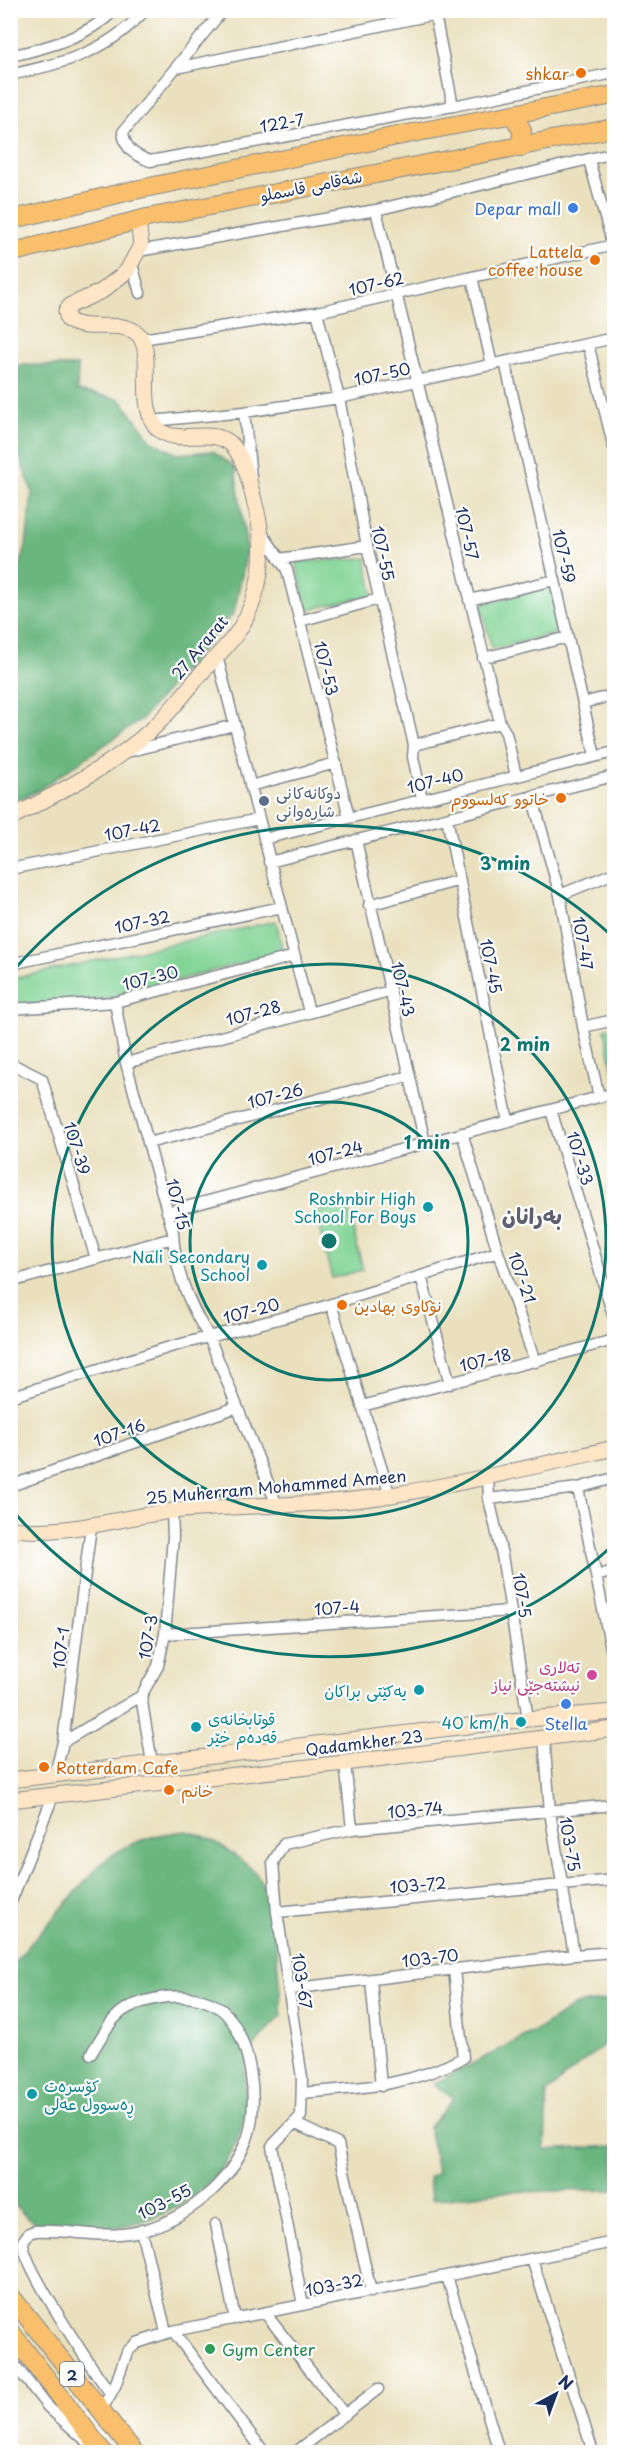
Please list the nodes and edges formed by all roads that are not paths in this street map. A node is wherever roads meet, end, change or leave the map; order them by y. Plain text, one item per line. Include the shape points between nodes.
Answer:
1 (115, 10) edge
2 (145, 10) edge
3 (223, 10) edge
4 (456, 10) edge
5 (435, 15) junction
6 (13, 56) edge
7 (176, 68) junction
8 (615, 73) edge
9 (14, 74) edge
10 (615, 95) edge
11 (453, 106) junction
12 (539, 110) junction
13 (513, 115) junction
14 (611, 132) edge
15 (543, 143) junction
16 (521, 147) junction
17 (615, 153) edge
18 (589, 160) junction
19 (376, 210) junction
20 (10, 220) edge
21 (138, 220) junction
22 (614, 246) edge
23 (10, 253) edge
24 (135, 257) junction
25 (472, 277) junction
26 (140, 293) dead end
27 (396, 294) junction
28 (317, 312) junction
29 (615, 338) edge
30 (141, 339) junction
31 (588, 344) junction
32 (505, 362) junction
33 (492, 365) junction
34 (417, 381) junction
35 (339, 398) junction
36 (244, 411) junction
37 (152, 421) junction
38 (615, 448) edge
39 (250, 487) junction
40 (262, 533) junction
41 (367, 546) junction
42 (279, 559) junction
43 (555, 580) junction
44 (379, 600) junction
45 (469, 600) junction
46 (300, 621) junction
47 (568, 638) junction
48 (217, 656) junction
49 (483, 658) junction
50 (615, 695) edge
51 (583, 704) junction
52 (500, 723) junction
53 (234, 725) junction
54 (414, 745) junction
55 (614, 753) edge
56 (122, 754) junction
57 (595, 756) junction
58 (336, 763) junction
59 (516, 776) junction
60 (615, 776) edge
61 (250, 786) junction
62 (532, 796) junction
63 (422, 799) junction
64 (349, 817) junction
65 (10, 818) edge
66 (447, 818) junction
67 (259, 819) junction
68 (264, 838) junction
69 (356, 840) junction
70 (269, 862) junction
71 (10, 869) edge
72 (615, 873) edge
73 (460, 880) junction
74 (560, 895) junction
75 (369, 905) junction
76 (282, 907) junction
77 (295, 956) junction
78 (10, 967) edge
79 (389, 991) junction
80 (115, 1002) junction
81 (10, 1009) edge
82 (309, 1012) junction
83 (615, 1020) edge
84 (583, 1027) junction
85 (10, 1063) edge
86 (126, 1063) junction
87 (409, 1076) junction
88 (615, 1093) edge
89 (599, 1097) junction
90 (551, 1110) junction
91 (508, 1121) junction
92 (462, 1133) junction
93 (148, 1143) junction
94 (425, 1143) junction
95 (167, 1212) junction
96 (173, 1238) junction
97 (498, 1252) junction
98 (96, 1259) junction
99 (421, 1276) junction
100 (10, 1282) edge
101 (332, 1304) junction
102 (615, 1318) edge
103 (209, 1337) junction
104 (615, 1340) edge
105 (535, 1362) junction
106 (450, 1384) junction
107 (10, 1397) edge
108 (362, 1406) junction
109 (237, 1407) junction
110 (615, 1448) edge
111 (488, 1477) junction
112 (615, 1478) edge
113 (10, 1486) edge
114 (578, 1488) junction
115 (390, 1496) junction
116 (489, 1499) junction
117 (277, 1505) junction
118 (172, 1511) junction
119 (91, 1526) junction
120 (10, 1528) edge
121 (615, 1571) edge
122 (596, 1576) junction
123 (510, 1611) junction
124 (165, 1634) junction
125 (614, 1663) edge
126 (141, 1696) junction
127 (615, 1712) edge
128 (528, 1719) junction
129 (615, 1729) edge
130 (544, 1737) junction
131 (63, 1742) junction
132 (152, 1763) junction
133 (345, 1763) junction
134 (55, 1774) junction
135 (10, 1780) edge
136 (53, 1796) junction
137 (10, 1800) edge
138 (615, 1804) edge
139 (550, 1812) junction
140 (352, 1829) junction
141 (284, 1844) joint
142 (615, 1880) edge
143 (562, 1886) junction
144 (10, 1904) edge
145 (277, 1912) junction
146 (615, 1952) edge
147 (574, 1955) junction
148 (454, 1970) junction
149 (371, 1980) junction
150 (289, 1989) junction
151 (91, 2054) dead end
152 (381, 2086) junction
153 (302, 2093) junction
154 (294, 2123) junction
155 (216, 2224) dead end
156 (141, 2230) junction
157 (614, 2243) edge
158 (532, 2259) junction
159 (447, 2276) junction
160 (371, 2292) junction
161 (10, 2295) edge
162 (303, 2305) junction
163 (265, 2313) junction
164 (235, 2319) junction
165 (10, 2331) edge
166 (170, 2332) junction
167 (10, 2359) edge
168 (378, 2389) dead end
169 (111, 2394) junction
170 (102, 2411) junction
171 (345, 2415) junction
172 (84, 2427) junction
173 (129, 2446) edge
174 (103, 2452) edge
175 (264, 2452) edge
176 (296, 2452) edge
177 (499, 2452) edge
178 (593, 2452) edge

1 - 6 street via 71,39
2 - 9 street via 117,36 90,52
3 - 7 street, 122-7
4 - 5 street
5 - 7 street
5 - 11 street
6 - 9 street
7 - 11 street, 122-7 via 123,132 132,153 150,161
8 - 11 street, 122-7
10 - 12 main road, شەقامی قاسملو
12 - 13 main road, شەقامی قاسملو
12 - 15 main road
13 - 16 main road via 522,130
13 - 20 main road, شەقامی قاسملو via 397,135
14 - 15 main road, شەقامی قاسملو
15 - 16 main road, شەقامی قاسملو
16 - 21 main road, شەقامی قاسملو
17 - 18 street
18 - 19 street
18 - 22 street
19 - 24 street
19 - 27 street, 107-57
21 - 23 main road, شەقامی قاسملو
21 - 24 street via 141,245
22 - 25 street, 107-62
24 - 26 street
24 - 30 street via 128,271 66,311 68,320 75,325 122,328
25 - 27 street, 107-62
25 - 33 street
27 - 28 street, 107-62
27 - 34 street, 107-57
28 - 30 street, 107-62
28 - 35 street, 107-55
29 - 31 street, 107-50
30 - 37 street via 146,358 145,392
31 - 32 street, 107-50
31 - 38 street
32 - 33 street, 107-50
32 - 43 street, 107-59
33 - 34 street, 107-50
34 - 35 street, 107-50
34 - 45 street, 107-57
35 - 36 street, 107-50
35 - 41 street, 107-55
36 - 37 street, 107-50
36 - 39 street via 251,459
37 - 39 street, 27 Ararat via 171,435 213,436 228,442 237,453
39 - 40 street, 27 Ararat
40 - 42 street, 107-53
40 - 48 street, 27 Ararat via 253,605
41 - 42 street
41 - 44 street, 107-55
42 - 46 street, 107-53 via 287,570
43 - 45 street
43 - 47 street, 107-59
44 - 46 street
44 - 54 street, 107-55
45 - 49 street, 107-57
46 - 58 street, 107-53
47 - 49 street
47 - 51 street, 107-59
48 - 53 street
48 - 56 street, 27 Ararat via 154,728
49 - 52 street, 107-57
50 - 51 street
51 - 57 street, 107-59
52 - 54 street
52 - 59 street, 107-57
53 - 56 street
53 - 61 street
54 - 63 street, 107-55
55 - 57 street, 107-40
56 - 65 street, 27 Ararat
57 - 59 street, 107-40
58 - 61 street
58 - 64 street, 107-53
59 - 63 street, 107-40
60 - 62 street
61 - 67 street
62 - 66 street
62 - 74 street, 107-47
63 - 64 street, 107-40
64 - 68 street, 107-40
66 - 69 street
66 - 73 street, 107-45
67 - 68 street
67 - 71 street, 107-42
68 - 70 street
69 - 70 street
69 - 75 street, 107-43
70 - 76 street
72 - 74 street
73 - 75 street
73 - 91 street, 107-45
74 - 84 street, 107-47
75 - 79 street, 107-43
76 - 77 street
76 - 78 street, 107-32
77 - 80 street, 107-30
77 - 82 street
79 - 82 street, 107-28
79 - 87 street, 107-43
80 - 81 street, 107-30
80 - 86 street, 107-15
82 - 86 street, 107-28
83 - 84 street
84 - 89 street, 107-47
85 - 98 street, 107-39 via 42,1079
86 - 93 street, 107-15
87 - 93 street, 107-26
87 - 94 street, 107-43
88 - 89 street, 107-24
89 - 90 street, 107-24
90 - 91 street, 107-24
90 - 102 street, 107-33
91 - 92 street, 107-24
92 - 94 street, 107-24
92 - 97 street, 107-21
93 - 95 street, 107-15
94 - 95 street, 107-24
95 - 96 street, 107-15
96 - 98 street
96 - 103 street, 107-15 via 173,1249 194,1312
97 - 99 street, 107-20
97 - 105 street, 107-21
98 - 100 street
99 - 101 street, 107-20
99 - 106 street
101 - 103 street, 107-20
101 - 108 street
103 - 107 street, 107-20
103 - 109 street, 107-15
104 - 105 street, 107-18
105 - 106 street, 107-18
106 - 108 street, 107-18
108 - 115 street
109 - 113 street, 107-16
109 - 117 street, 107-15
110 - 111 street, 25 Muherram Mohammed Ameen
111 - 115 street, 25 Muherram Mohammed Ameen
111 - 116 street, 107-5
112 - 114 street
114 - 116 street
114 - 122 street
115 - 117 street, 25 Muherram Mohammed Ameen
116 - 123 street, 107-5
117 - 118 street, 25 Muherram Mohammed Ameen
118 - 119 street, 25 Muherram Mohammed Ameen
118 - 124 street, 107-3
119 - 120 street, 25 Muherram Mohammed Ameen
119 - 131 street, 107-1
121 - 122 street
122 - 125 street
123 - 124 street, 107-4
123 - 128 street, 107-5
124 - 126 street, 107-3 via 158,1666
126 - 131 street
126 - 132 street
127 - 128 street, Qadamkher 23
128 - 132 street, Qadamkher 23
129 - 130 street, Qadamkher 23
130 - 133 street, Qadamkher 23
130 - 139 street, 103-75
131 - 134 street, 107-1
132 - 134 street, Qadamkher 23
133 - 136 street, Qadamkher 23
133 - 140 street
134 - 135 street, Qadamkher 23
136 - 137 street, Qadamkher 23
136 - 144 street
138 - 139 street, 103-74
139 - 140 street, 103-74
139 - 143 street, 103-75
140 - 141 street, 103-74
141 - 145 street, 103-67 via 273,1862
142 - 143 street, 103-72
143 - 145 street, 103-72
143 - 147 street, 103-75
145 - 150 street, 103-67
146 - 147 street, 103-70
147 - 148 street, 103-70
148 - 149 street, 103-70
148 - 152 street via 463,2058 436,2072
149 - 150 street, 103-70
149 - 152 street
150 - 153 street, 103-67
151 - 156 street, 103-55 via 117,2014 127,2006 173,1996 198,1999 221,2010 233,2024 246,2057 253,2113 247,2139 234,2163 196,2204
152 - 153 street
153 - 154 street, 103-67 via 301,2116
154 - 160 street via 338,2144
154 - 162 street via 272,2146
155 - 164 street
156 - 166 street
156 - 169 street, 103-55 via 88,2235 35,2231 23,2241 23,2250 39,2281 85,2359
157 - 158 street, 103-32
158 - 159 street, 103-32
158 - 178 street
159 - 160 street, 103-32
159 - 177 street
160 - 162 street, 103-32
161 - 170 main road, 2
162 - 163 street, 103-32
163 - 164 street, 103-32
163 - 171 street
164 - 166 street, 103-32
165 - 172 main road, 2
166 - 169 street, 103-32 via 137,2343 127,2352
166 - 175 street
167 - 174 street via 58,2417
168 - 171 street
169 - 170 street, 103-32
170 - 172 main road via 93,2424
170 - 173 main road, 2
171 - 176 street
172 - 174 main road, 2
173 - 174 main road via 112,2442

